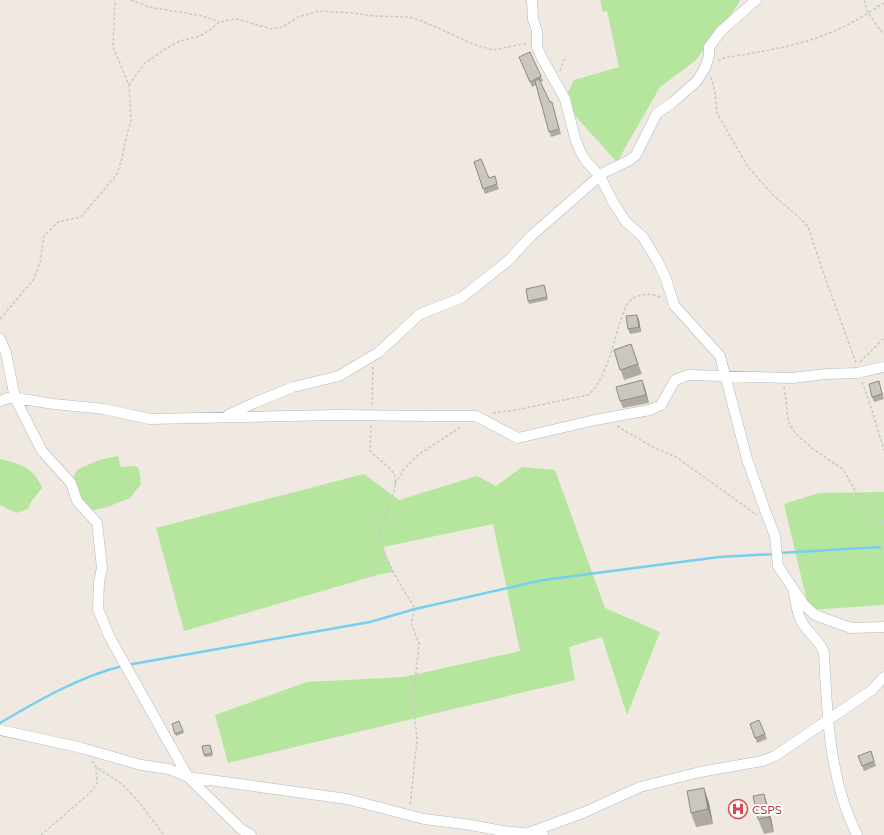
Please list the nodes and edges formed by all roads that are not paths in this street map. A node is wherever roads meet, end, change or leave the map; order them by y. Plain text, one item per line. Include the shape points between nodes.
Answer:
1 (532, 0) edge
2 (756, 0) edge
3 (600, 176) junction
4 (0, 340) edge
5 (884, 367) edge
6 (726, 375) junction
7 (6, 398) edge
8 (223, 418) junction
9 (793, 590) junction
10 (884, 627) edge
11 (884, 677) edge
12 (828, 720) junction
13 (0, 730) edge
14 (188, 777) junction
15 (526, 834) edge
16 (251, 835) edge
17 (543, 835) edge
18 (857, 835) edge

1 - 3 street via 537,47 565,99 580,151
2 - 3 street via 721,31 709,47 705,68 697,81 657,113 636,155
3 - 6 street via 626,222 643,237 658,262 674,305 720,356
3 - 8 street via 531,236 508,261 461,298 420,314 380,352 339,376 293,388
4 - 7 street via 6,353
5 - 6 street via 859,373 782,378
6 - 8 street via 688,375 675,380 661,405 650,410 518,438 476,416 329,415
6 - 9 street via 747,459 775,536 778,566
7 - 8 street via 104,409 150,419
7 - 14 street via 42,451 71,483 77,501 97,523 102,568 98,609 113,642
9 - 10 street via 815,615 851,628
9 - 12 street via 803,624 821,644 824,653
11 - 12 street via 872,690
12 - 15 street via 774,756 762,761 700,772 640,787 585,812
12 - 18 street via 835,771 849,820
13 - 14 street via 82,748 141,765 169,769
14 - 15 street via 347,799 424,819
14 - 16 street via 241,829
15 - 17 street

